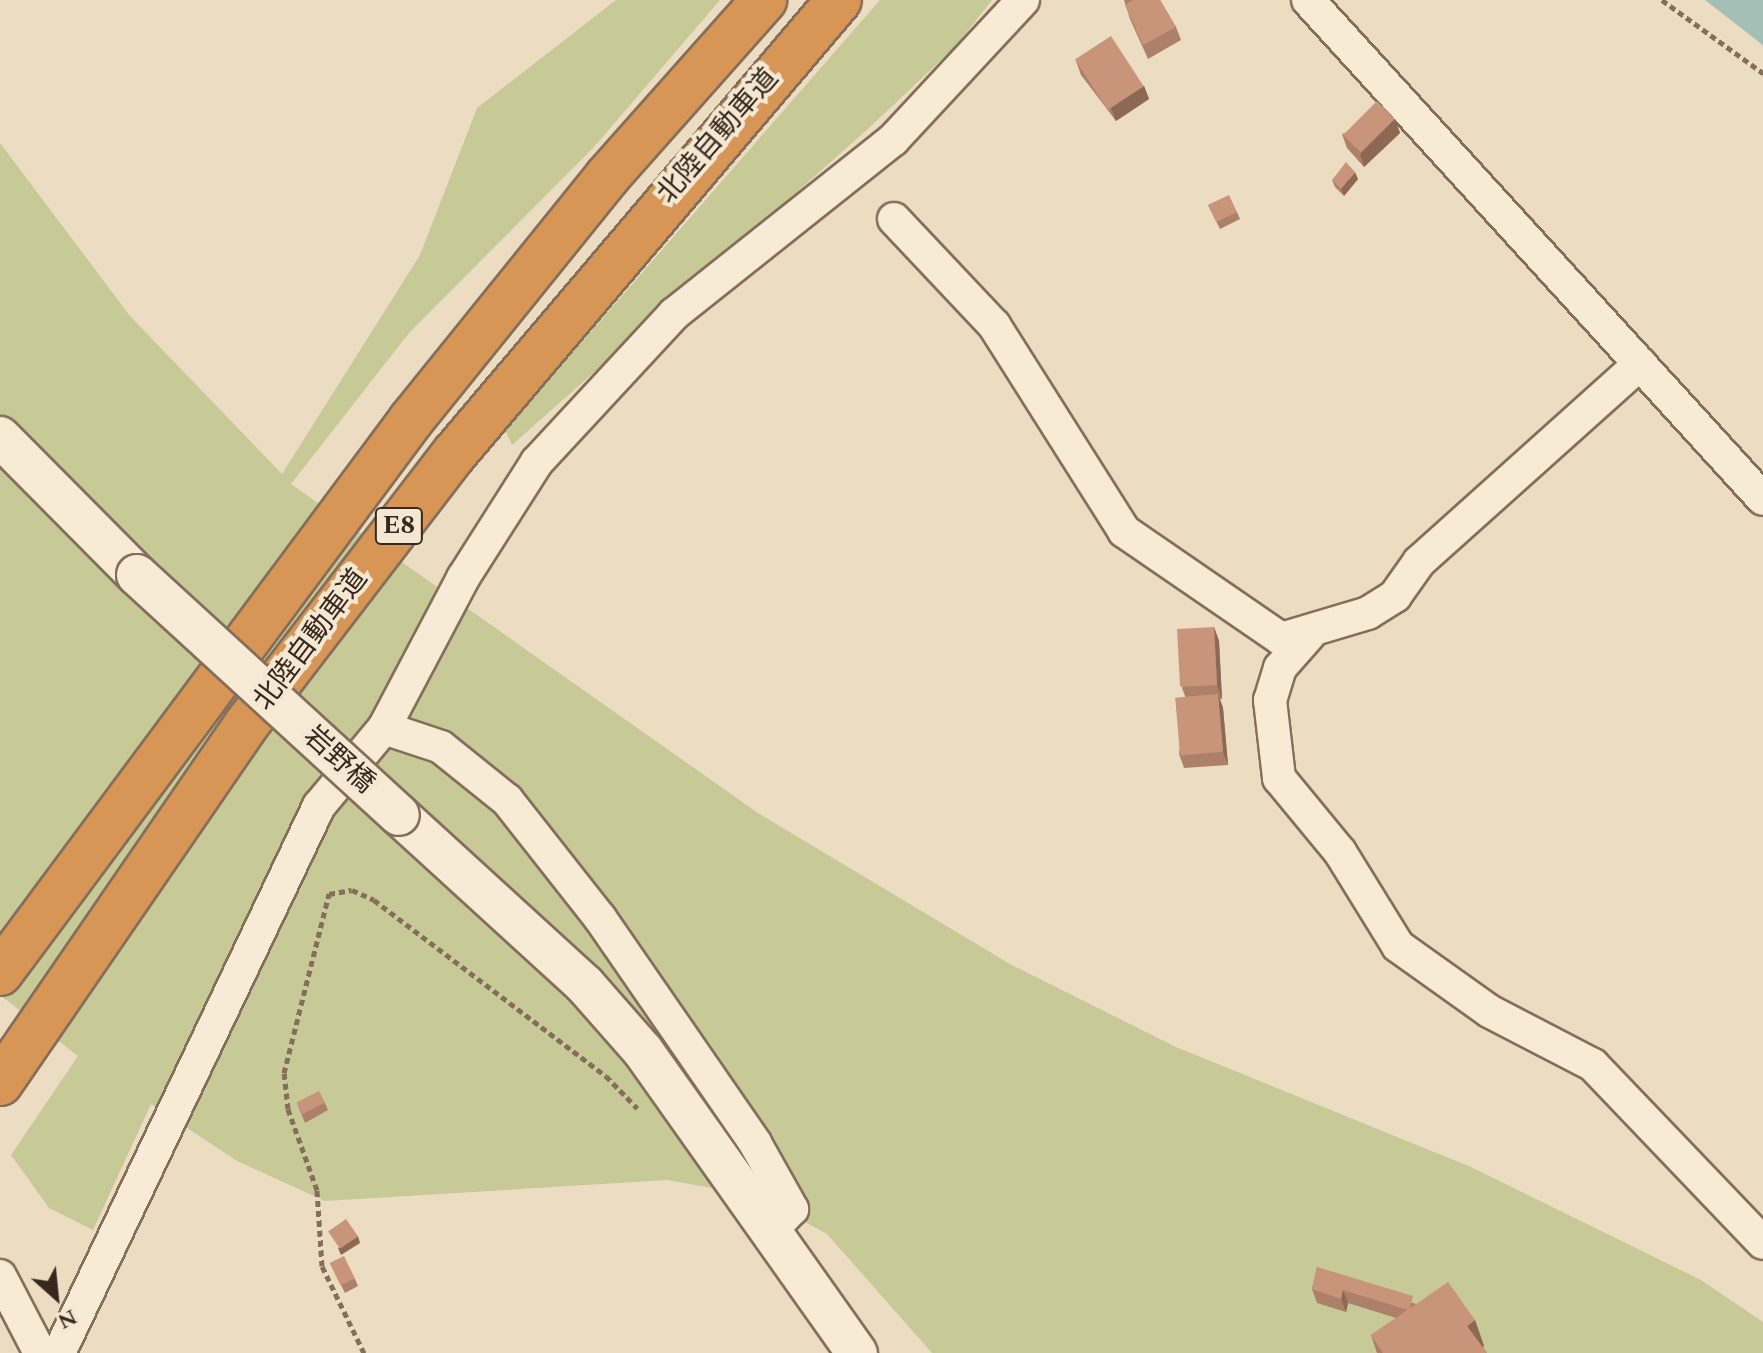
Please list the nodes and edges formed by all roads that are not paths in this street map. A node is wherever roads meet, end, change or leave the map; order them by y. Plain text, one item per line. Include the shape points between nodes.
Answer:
1 (764, 0) edge
2 (839, 0) edge
3 (1023, 0) edge
4 (1308, 0) edge
5 (894, 219) dead end
6 (1640, 364) junction
7 (0, 437) edge
8 (1763, 499) edge
9 (1309, 635) junction
10 (384, 728) junction
11 (0, 973) edge
12 (0, 1083) edge
13 (773, 1229) junction
14 (1763, 1243) edge
15 (0, 1276) edge
16 (40, 1353) edge
17 (59, 1353) edge
18 (857, 1353) edge

1 - 11 highway, 北陸自動車道 / E8 via 607,177 411,420
2 - 12 highway, 北陸自動車道 / E8 via 651,212 454,454 246,725
3 - 10 street via 893,140 685,305 600,389 537,462 463,578
4 - 6 street
5 - 9 street via 994,325 1124,531 1281,639
6 - 8 street
6 - 9 street via 1419,562 1395,596
7 - 13 street, 岩野橋, bridge via 137,575 585,985 643,1051
9 - 14 street via 1280,668 1270,700 1279,778 1340,852 1398,946 1489,1011 1593,1065
10 - 13 street via 441,747 507,800 600,918 755,1143 792,1209
10 - 17 street via 319,806
13 - 18 street, 岩野橋
15 - 16 street

